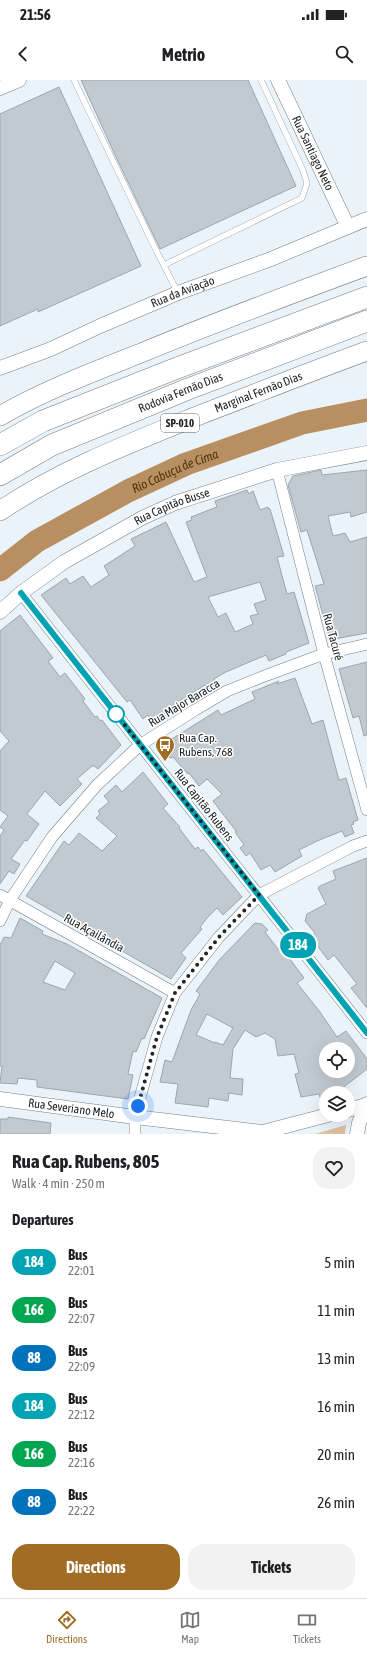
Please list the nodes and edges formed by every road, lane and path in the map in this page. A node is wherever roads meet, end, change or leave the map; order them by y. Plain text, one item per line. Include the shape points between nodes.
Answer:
1 (19, 80) edge
2 (74, 80) edge
3 (261, 80) edge
4 (278, 80) edge
5 (0, 88) edge
6 (367, 219) edge
7 (348, 227) junction
8 (164, 265) junction
9 (367, 266) edge
10 (178, 293) junction
11 (367, 297) edge
12 (367, 321) edge
13 (367, 351) edge
14 (0, 368) edge
15 (0, 416) edge
16 (0, 445) edge
17 (367, 454) edge
18 (277, 470) junction
19 (0, 475) edge
20 (0, 511) edge
21 (21, 593) junction
22 (0, 612) edge
23 (367, 644) edge
24 (324, 654) junction
25 (140, 745) junction
26 (367, 810) edge
27 (367, 841) edge
28 (259, 895) junction
29 (5, 898) edge
30 (0, 921) edge
31 (175, 993) junction
32 (367, 1033) edge
33 (0, 1099) edge
34 (367, 1105) edge
35 (355, 1108) edge
36 (135, 1117) junction
37 (319, 1118) edge
38 (265, 1133) edge
39 (135, 1134) edge
40 (357, 1134) edge

1 - 5 street
2 - 8 lane
3 - 8 lane via 302,168 306,183 302,198
4 - 7 street, Rua Santiago Neto
6 - 7 street, Rua da Aviação
7 - 10 street, Rua da Aviação
8 - 10 lane
9 - 15 highway via 185,334 58,386
10 - 14 street, Rua da Aviação via 51,349
11 - 16 highway, Rodovia Fernão Dias via 43,421
12 - 19 highway, Rodovia Fernão Dias / SP-010 via 188,389 52,445
13 - 20 highway, Marginal Fernão Dias / SP-010 via 110,452 48,482
17 - 18 street, Rua Capitão Busse
18 - 21 street, Rua Capitão Busse via 175,503 142,518 64,562
18 - 24 street, Rua Tacuré
21 - 22 street, Rua Capitão Busse
21 - 25 street, Rua Capitão Rubens
23 - 24 street, Rua Major Baracca
24 - 25 street, Rua Major Baracca via 227,691
24 - 26 street, Rua Tacuré
25 - 28 street, Rua Capitão Rubens
25 - 29 street, Rua Major Baracca via 96,785
27 - 28 street
28 - 31 street via 219,937
28 - 32 street, Rua Capitão Rubens
29 - 30 street, Rua Major Baracca
29 - 31 street, Rua Açailândia
31 - 36 street via 157,1037
33 - 36 street, Rua Severiano Melo
34 - 35 street
34 - 40 street
36 - 38 street, Rua Severiano Melo
36 - 39 street
37 - 38 street

